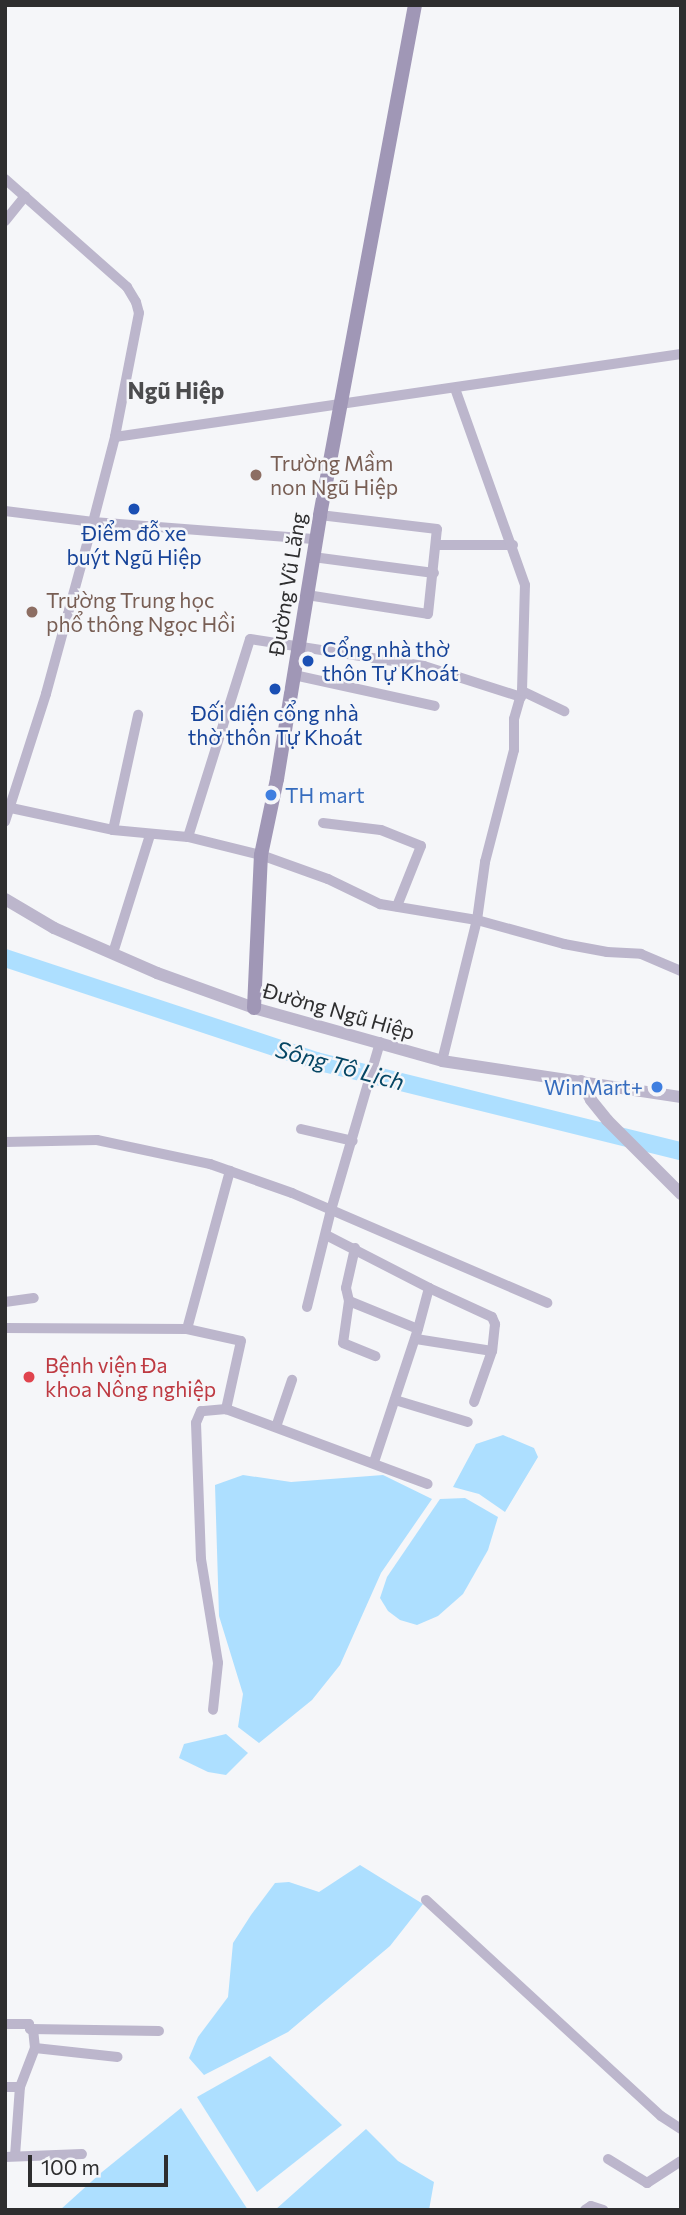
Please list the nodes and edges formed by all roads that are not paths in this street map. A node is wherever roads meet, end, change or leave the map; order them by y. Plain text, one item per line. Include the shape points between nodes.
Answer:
1 (415, 5) edge
2 (5, 179) edge
3 (25, 196) junction
4 (5, 221) edge
5 (681, 354) edge
6 (455, 388) junction
7 (343, 402) junction
8 (115, 437) junction
9 (5, 511) edge
10 (320, 515) junction
11 (93, 522) junction
12 (316, 539) junction
13 (438, 545) junction
14 (513, 545) junction
15 (313, 557) junction
16 (434, 573) junction
17 (307, 595) junction
18 (298, 645) junction
19 (294, 675) junction
20 (522, 694) junction
21 (435, 706) dead end
22 (564, 711) dead end
23 (138, 715) dead end
24 (10, 808) junction
25 (5, 822) edge
26 (323, 822) dead end
27 (113, 830) junction
28 (150, 835) junction
29 (188, 837) junction
30 (261, 855) junction
31 (5, 899) edge
32 (397, 906) junction
33 (477, 920) junction
34 (113, 953) junction
35 (681, 971) edge
36 (254, 1008) junction
37 (379, 1048) junction
38 (442, 1061) junction
39 (582, 1081) junction
40 (681, 1097) edge
41 (301, 1129) dead end
42 (353, 1141) junction
43 (5, 1142) edge
44 (230, 1171) junction
45 (681, 1194) edge
46 (331, 1210) junction
47 (326, 1235) junction
48 (355, 1248) junction
49 (429, 1288) junction
50 (34, 1298) dead end
51 (349, 1301) junction
52 (5, 1302) edge
53 (547, 1303) dead end
54 (307, 1307) dead end
55 (5, 1328) edge
56 (187, 1329) junction
57 (417, 1334) junction
58 (492, 1351) junction
59 (376, 1356) dead end
60 (292, 1380) dead end
61 (395, 1400) junction
62 (474, 1402) dead end
63 (226, 1409) junction
64 (468, 1422) dead end
65 (276, 1427) junction
66 (374, 1462) junction
67 (428, 1484) dead end
68 (213, 1710) dead end
69 (426, 1900) dead end
70 (5, 2024) edge
71 (33, 2029) junction
72 (159, 2031) dead end
73 (35, 2048) junction
74 (118, 2057) dead end
75 (5, 2087) edge
76 (20, 2087) junction
77 (681, 2129) edge
78 (82, 2154) dead end
79 (10, 2157) edge
80 (608, 2159) dead end
81 (681, 2161) edge
82 (584, 2210) edge
83 (603, 2210) edge

1 - 7 main road, Đường Vũ Lăng
2 - 3 street
3 - 4 street
3 - 8 street via 127,287 136,302 138,327
5 - 6 street
6 - 7 street
6 - 14 street
7 - 8 street
7 - 10 main road, Đường Vũ Lăng
8 - 11 street
9 - 11 street
10 - 12 main road, Đường Vũ Lăng
10 - 13 street via 437,529
11 - 12 street
11 - 24 street
12 - 15 main road, Đường Vũ Lăng
13 - 14 street
13 - 16 street
14 - 20 street via 525,585
15 - 16 street
15 - 17 main road, Đường Vũ Lăng
16 - 17 street via 428,614
17 - 18 main road, Đường Vũ Lăng
18 - 19 main road, Đường Vũ Lăng
18 - 20 street via 424,666
18 - 29 street via 250,639
19 - 21 street
19 - 30 main road, Đường Vũ Lăng
20 - 22 street
20 - 33 street
23 - 27 street
24 - 25 street
24 - 27 street
26 - 32 street via 381,830 421,846
27 - 28 street
28 - 29 street
28 - 34 street
29 - 30 street
30 - 32 street via 380,904
30 - 36 main road, Đường Vũ Lăng
31 - 34 street, Đường Ngũ Hiệp via 54,928
32 - 33 street
33 - 35 street via 564,944 641,954
33 - 38 street
34 - 36 street, Đường Ngũ Hiệp
36 - 37 street, Đường Ngũ Hiệp
37 - 38 street, Đường Ngũ Hiệp
37 - 42 street
38 - 39 street, Đường Ngũ Hiệp
39 - 40 street, Đường Ngũ Hiệp
39 - 45 street via 602,1115
41 - 42 street
42 - 46 street
43 - 44 street via 97,1140
44 - 46 street
44 - 56 street
46 - 47 street
46 - 53 street
47 - 48 street
47 - 54 street
48 - 49 street
48 - 51 street via 346,1295
49 - 57 street
49 - 58 street via 492,1317
50 - 52 street
51 - 57 street
51 - 59 street via 343,1343
55 - 56 street
56 - 63 street via 241,1341
57 - 58 street
57 - 61 street
58 - 62 street
60 - 65 street
61 - 64 street
61 - 66 street
63 - 65 street
63 - 68 street via 201,1411 196,1423 201,1559 218,1663
65 - 66 street
66 - 67 street
69 - 77 street via 661,2116
70 - 71 street via 29,2024
71 - 72 street
71 - 73 street
73 - 74 street
73 - 76 street
75 - 76 street
76 - 79 street
78 - 79 street
80 - 81 street via 647,2183
82 - 83 street via 591,2206

